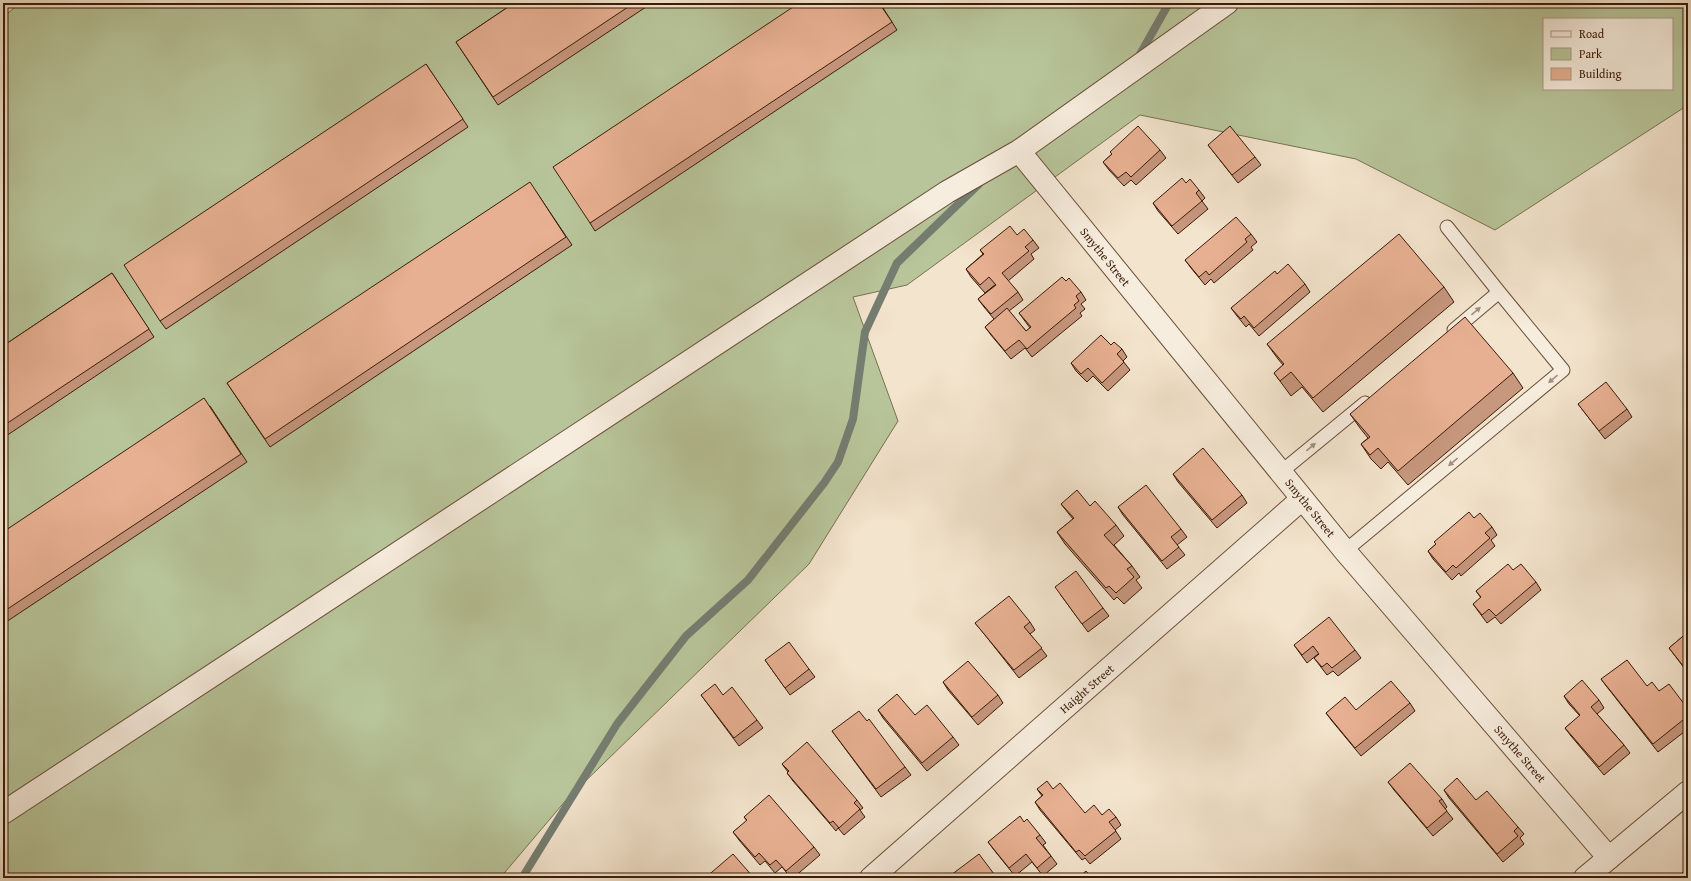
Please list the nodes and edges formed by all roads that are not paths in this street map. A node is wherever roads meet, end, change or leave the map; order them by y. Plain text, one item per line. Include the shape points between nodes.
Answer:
1 (1227, 3) edge
2 (1019, 151) junction
3 (1447, 227) dead end
4 (1499, 292) junction
5 (1444, 337) edge
6 (1372, 397) edge
7 (1281, 472) junction
8 (1302, 499) junction
9 (1345, 551) junction
10 (1688, 792) edge
11 (3, 813) edge
12 (1609, 858) junction
13 (871, 878) edge
14 (1585, 878) edge

1 - 2 street
2 - 7 street, Smythe Street
2 - 11 street via 940,196
3 - 4 lane
5 -> 4 lane
4 -> 9 lane via 1563,370
7 -> 6 lane
7 - 8 street, Smythe Street
8 - 9 street, Smythe Street
8 - 13 street, Haight Street
9 - 12 street, Smythe Street
10 - 12 street
12 - 14 street

